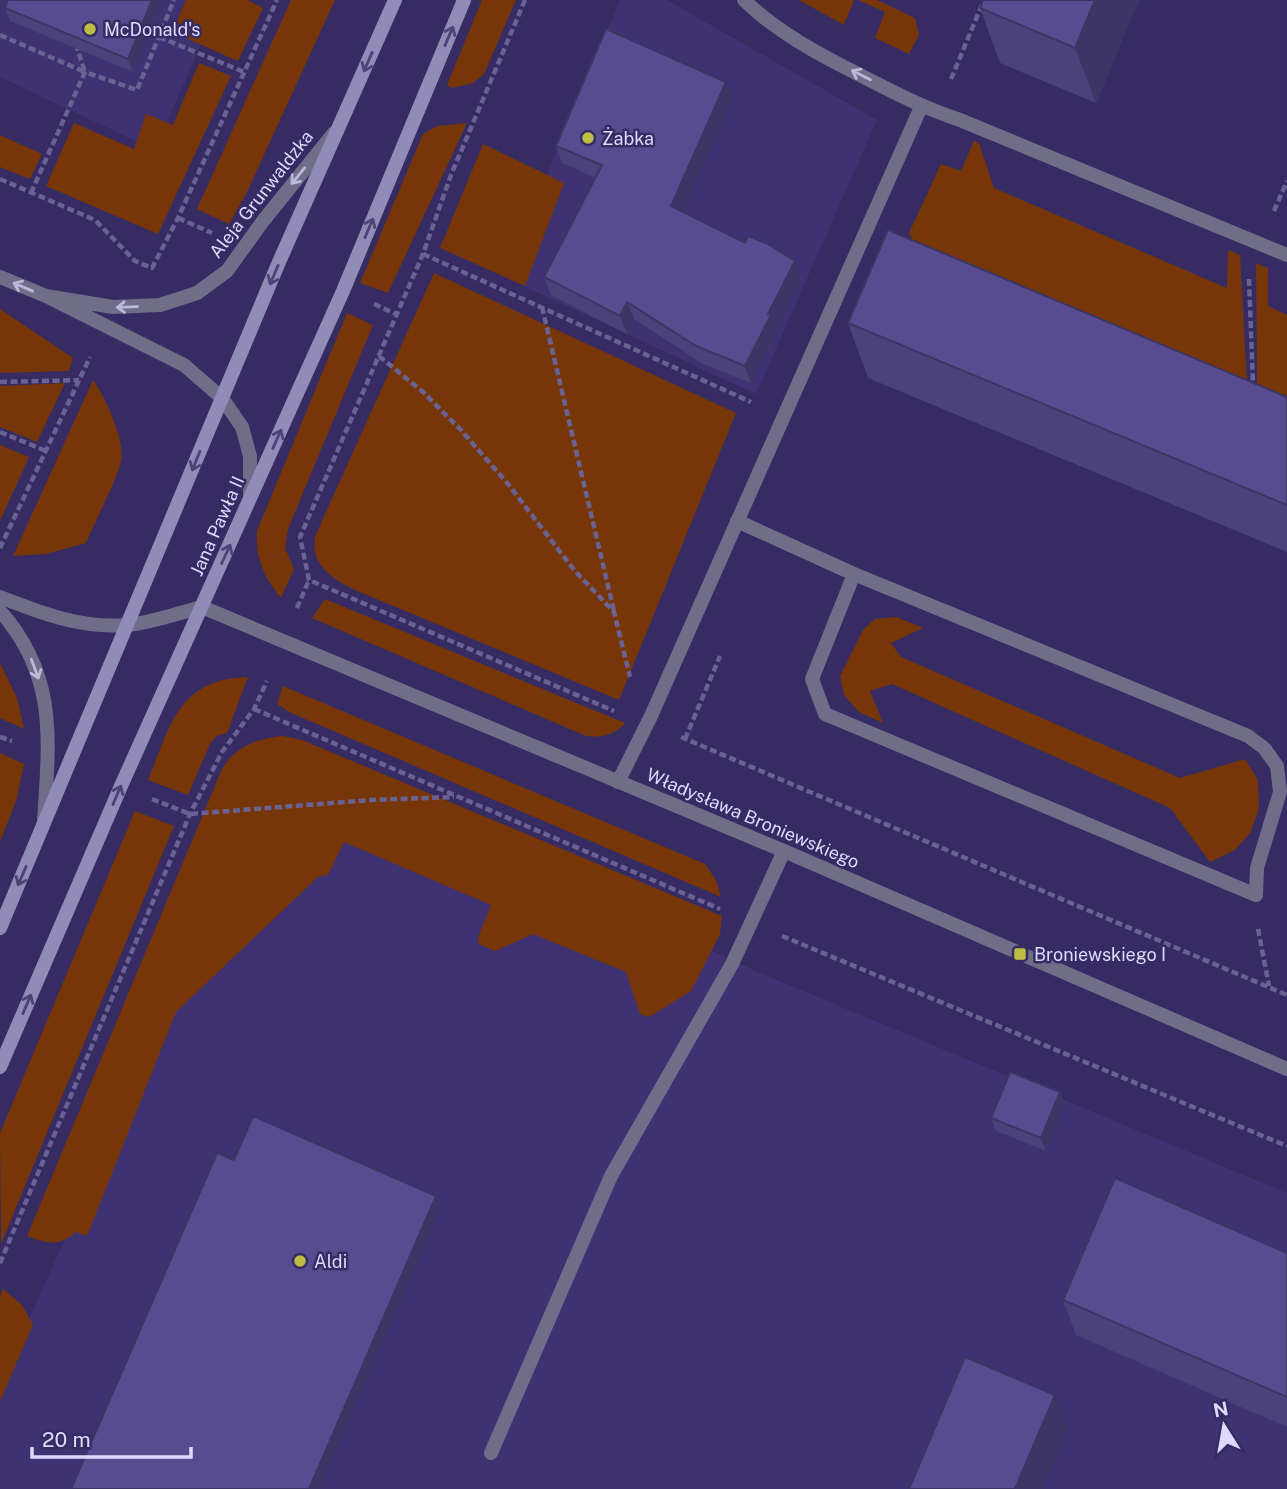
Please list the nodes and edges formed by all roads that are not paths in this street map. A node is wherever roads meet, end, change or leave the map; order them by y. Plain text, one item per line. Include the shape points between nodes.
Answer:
1 (395, 0) edge
2 (464, 0) edge
3 (744, 0) edge
4 (921, 107) junction
5 (341, 123) junction
6 (1287, 255) edge
7 (0, 277) edge
8 (46, 296) junction
9 (222, 398) junction
10 (250, 502) junction
11 (737, 522) junction
12 (854, 575) junction
13 (0, 597) edge
14 (202, 607) junction
15 (0, 611) edge
16 (128, 625) junction
17 (618, 782) junction
18 (44, 823) junction
19 (784, 851) junction
20 (0, 928) edge
21 (0, 1067) edge
22 (1287, 1069) edge
23 (491, 1453) dead end

1 -> 5 main road
10 -> 2 main road, Jana Pawła II
4 -> 3 street via 819,54 762,18
4 - 6 street
4 - 11 street
5 -> 8 street, Aleja Grunwaldzka via 227,271 197,293 160,305 113,307
5 -> 9 main road
8 -> 7 street, Aleja Grunwaldzka
8 - 9 street, Aleja Grunwaldzka via 184,365
9 - 10 street, Aleja Grunwaldzka via 242,428 250,456
9 -> 16 main road
14 -> 10 main road, Jana Pawła II
11 - 12 street
11 - 17 street
12 - 12 street via 1248,736 1264,748 1277,765 1280,792 1257,868 1256,895 824,714 812,679
13 - 16 street via 70,621
14 - 16 street
14 - 17 street, Władysława Broniewskiego
21 -> 14 main road, Jana Pawła II
15 -> 18 street via 28,652 45,697 49,725
16 - 18 main road
17 - 19 street, Władysława Broniewskiego
18 -> 20 main road
19 - 22 street, Władysława Broniewskiego
19 - 23 street via 732,964 611,1176

